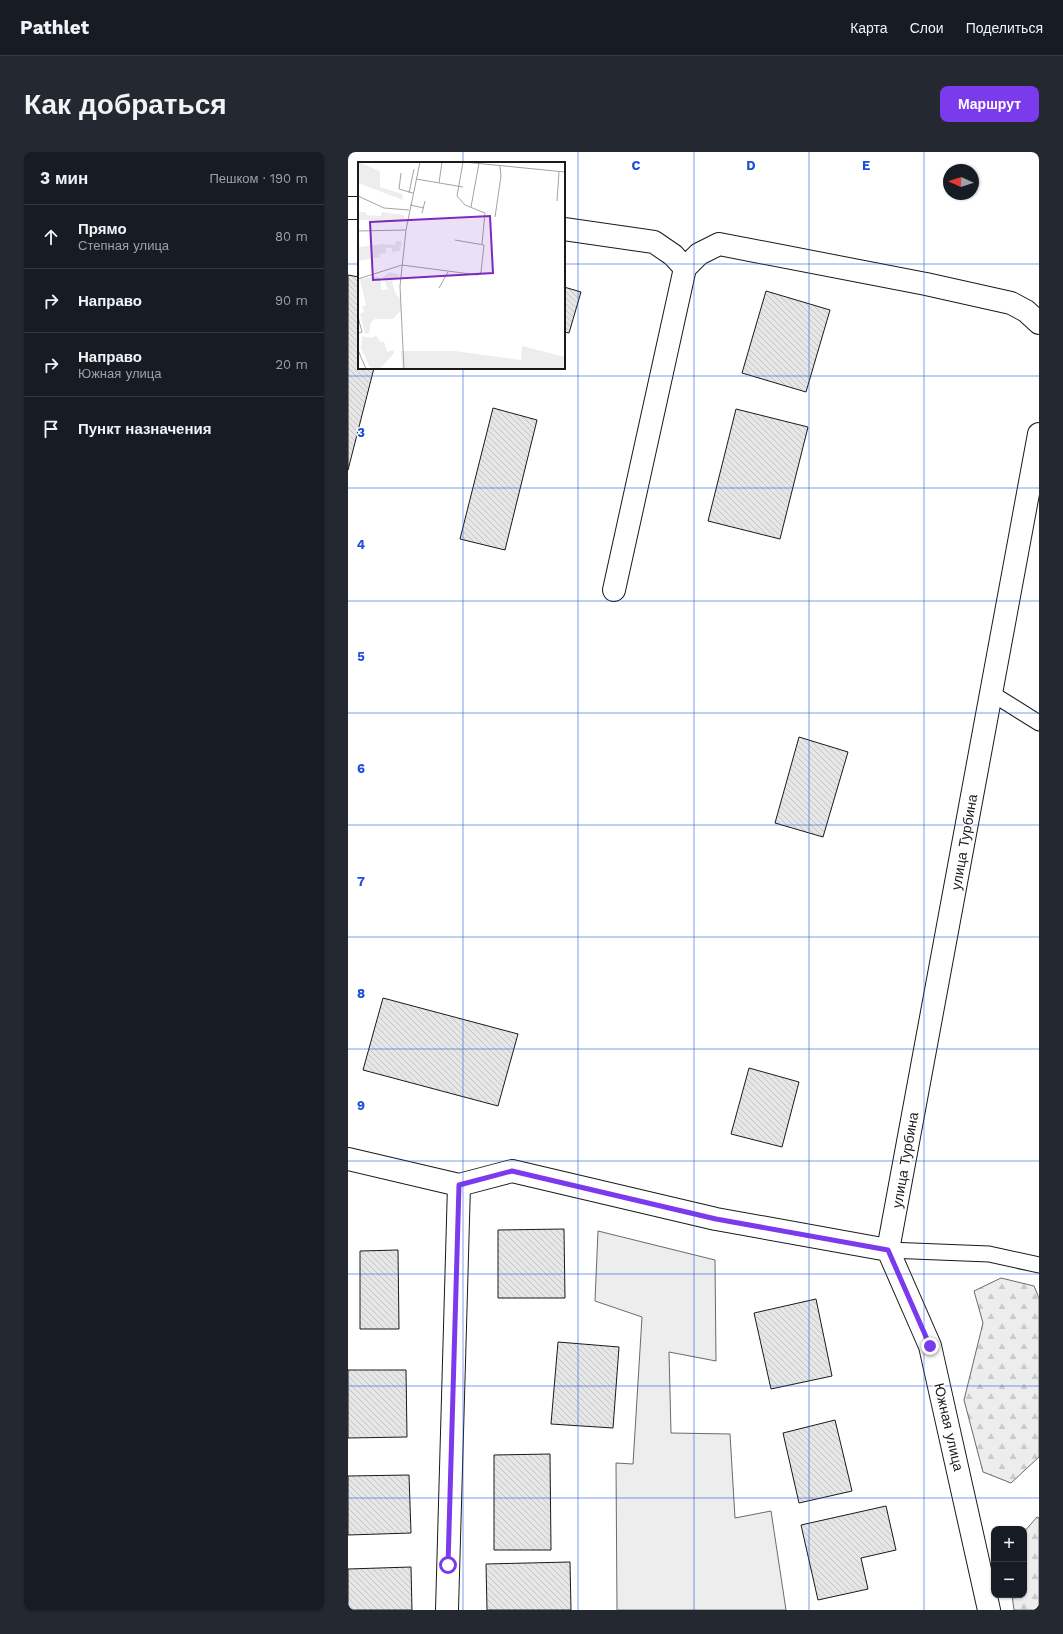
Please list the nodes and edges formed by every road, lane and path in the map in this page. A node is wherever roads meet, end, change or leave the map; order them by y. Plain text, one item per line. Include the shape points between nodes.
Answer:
1 (565, 229) edge
2 (654, 242) junction
3 (719, 244) junction
4 (686, 268) junction
5 (1039, 323) edge
6 (1039, 434) edge
7 (614, 590) dead end
8 (991, 693) junction
9 (1039, 724) edge
10 (348, 1159) edge
11 (459, 1185) junction
12 (888, 1250) junction
13 (1039, 1265) edge
14 (447, 1610) edge
15 (989, 1610) edge

1 - 2 street
2 - 3 street
2 - 4 street
3 - 4 street via 698,254
3 - 5 street via 1011,303 1026,311
4 - 7 street
6 - 8 street, улица Турбина
8 - 9 lane
8 - 12 street, улица Турбина
10 - 11 street
11 - 12 street via 512,1171 716,1219
11 - 14 street
12 - 13 lane via 989,1254
12 - 15 street, Южная улица via 930,1346

